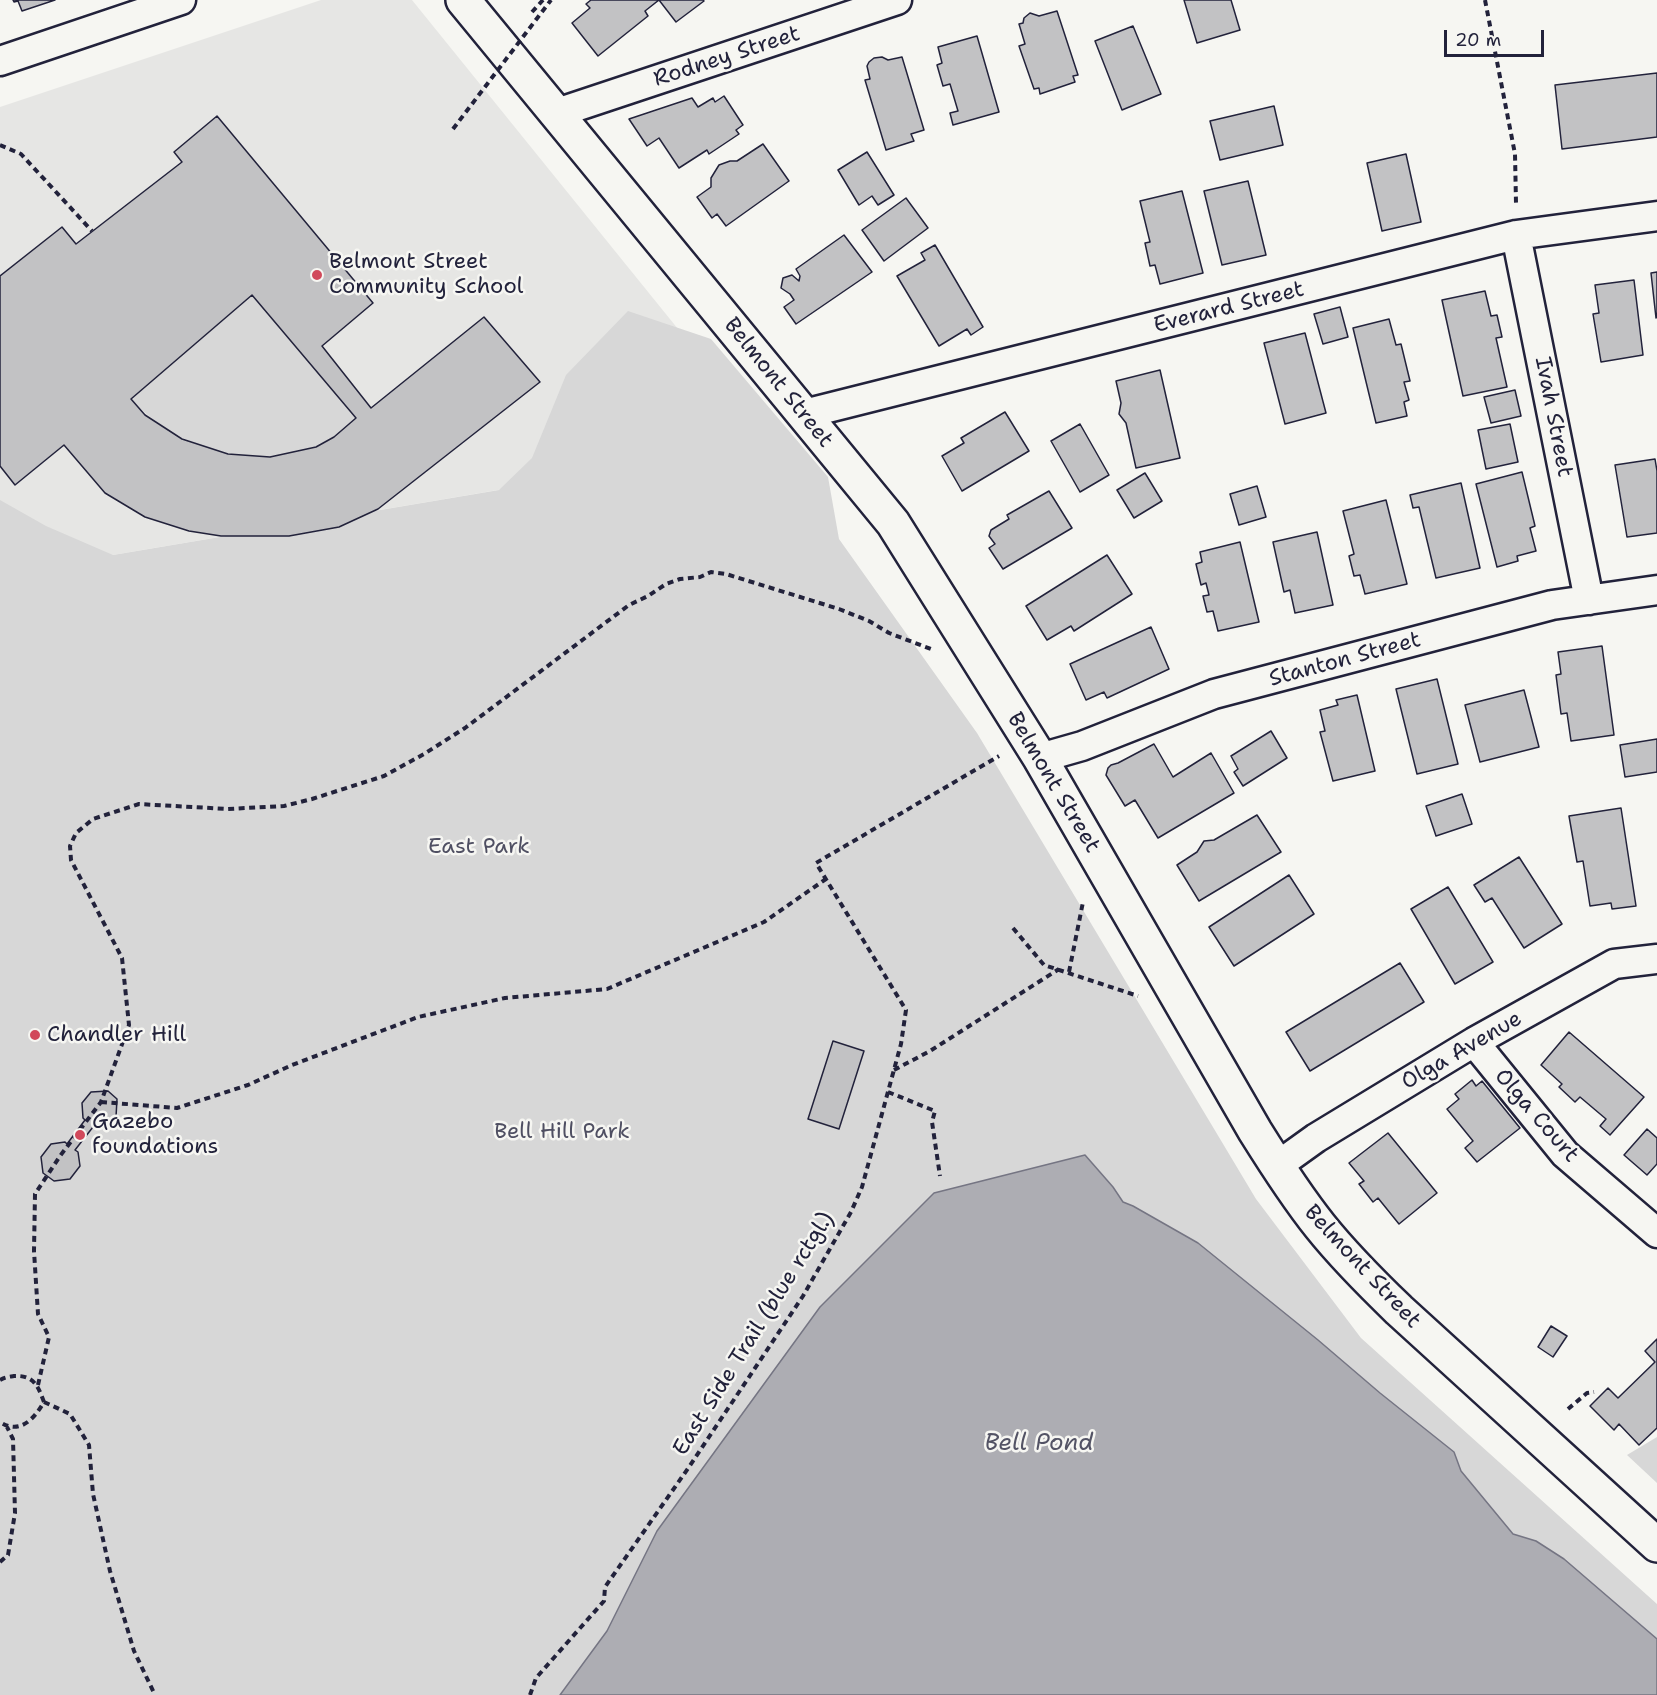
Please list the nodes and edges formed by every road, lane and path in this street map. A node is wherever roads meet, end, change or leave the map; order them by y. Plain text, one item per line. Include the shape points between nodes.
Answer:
1 (181, 0) edge
2 (463, 0) edge
3 (543, 0) edge
4 (551, 0) edge
5 (897, 0) edge
6 (1485, 0) edge
7 (532, 12) dead end
8 (0, 61) edge
9 (557, 113) junction
10 (453, 129) dead end
11 (0, 145) edge
12 (1657, 216) edge
13 (92, 231) dead end
14 (1516, 235) junction
15 (804, 414) junction
16 (1657, 590) edge
17 (1589, 600) junction
18 (938, 651) dead end
19 (1000, 755) dead end
20 (1040, 758) junction
21 (825, 879) junction
22 (1084, 899) dead end
23 (1013, 928) dead end
24 (1657, 959) edge
25 (1059, 969) junction
26 (1069, 972) junction
27 (1144, 999) dead end
28 (1474, 1042) junction
29 (894, 1071) junction
30 (888, 1092) junction
31 (101, 1102) junction
32 (1277, 1166) junction
33 (940, 1176) dead end
34 (1657, 1233) edge
35 (0, 1380) edge
36 (38, 1385) junction
37 (1594, 1392) dead end
38 (44, 1402) junction
39 (1568, 1409) dead end
40 (0, 1422) edge
41 (8, 1427) junction
42 (1657, 1545) edge
43 (0, 1562) edge
44 (155, 1695) edge
45 (530, 1695) edge

1 - 8 street
2 - 9 highway, Belmont Street
3 - 7 path
4 - 10 path, bridge
5 - 9 street, Rodney Street
6 - 14 path via 1515,154
9 - 15 highway, Belmont Street
11 - 13 path via 21,154
12 - 14 street, Everard Street
14 - 15 street, Everard Street
14 - 17 street, Ivah Street
15 - 20 highway, Belmont Street via 893,523
16 - 17 street, Stanton Street
17 - 20 street, Stanton Street via 1541,608 1214,694 1082,746
18 - 31 path via 839,609 711,572 666,584 629,605 465,728 384,776 284,806 228,809 139,804 93,819 76,833 70,846 71,860 122,958 129,1025
19 - 21 path via 816,863
20 - 32 highway, Belmont Street
21 - 29 path, East Side Trail (blue rctgl.) via 906,1010
21 - 31 path via 764,922 607,989 506,998 418,1017 248,1085 177,1108
22 - 26 path
23 - 25 path via 1044,965
24 - 28 street, Olga Avenue via 1614,964
25 - 26 path
25 - 29 path
26 - 27 path
28 - 32 street, Olga Avenue
28 - 34 street, Olga Court via 1564,1154
29 - 30 path, East Side Trail (blue rctgl.)
30 - 33 path via 935,1111 932,1122
30 - 45 path, East Side Trail (blue rctgl.) via 862,1187 803,1296 605,1587 604,1601 536,1678
31 - 36 path via 35,1194 38,1314 49,1337
32 - 42 highway, Belmont Street via 1320,1227 1383,1295
35 - 36 path via 24,1376
36 - 38 path
37 - 39 path
38 - 41 path via 35,1417 22,1426
38 - 44 path via 70,1414 89,1445 93,1494 110,1571 134,1651
40 - 41 path
41 - 43 path via 13,1439 15,1513 8,1555

